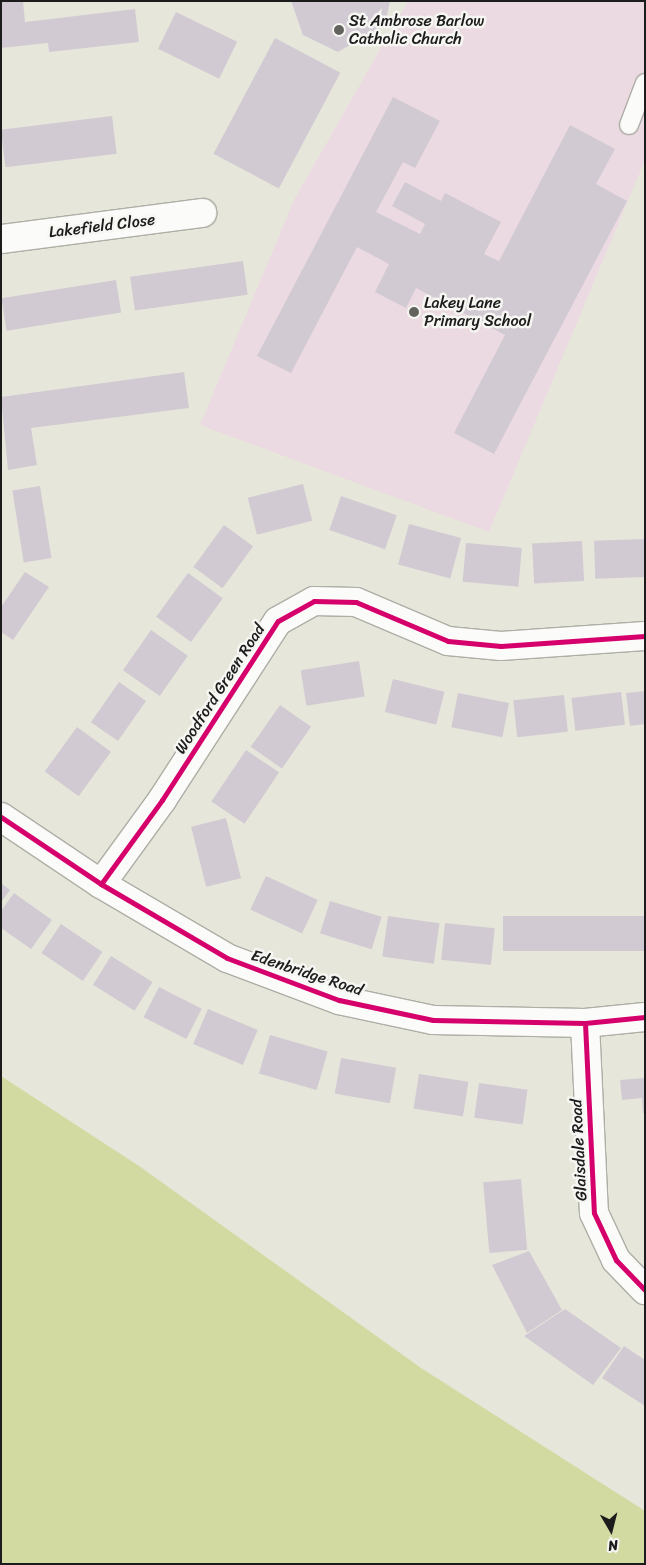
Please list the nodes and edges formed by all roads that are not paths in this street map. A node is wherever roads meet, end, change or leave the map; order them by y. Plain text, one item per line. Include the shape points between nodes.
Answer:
1 (645, 83) edge
2 (629, 126) dead end
3 (202, 213) dead end
4 (1, 239) edge
5 (645, 636) edge
6 (1, 817) edge
7 (101, 884) junction
8 (645, 1017) edge
9 (585, 1023) junction
10 (645, 1290) edge

1 - 2 lane
3 - 4 street, Lakefield Close
5 - 7 street, Woodford Green Road via 483,644 448,641 356,602 314,601 278,621 162,800
6 - 7 street, Edenbridge Road
7 - 9 street, Edenbridge Road via 227,958 339,1000 433,1020
8 - 9 street, Edenbridge Road
9 - 10 street, Glaisdale Road via 594,1213 616,1260

